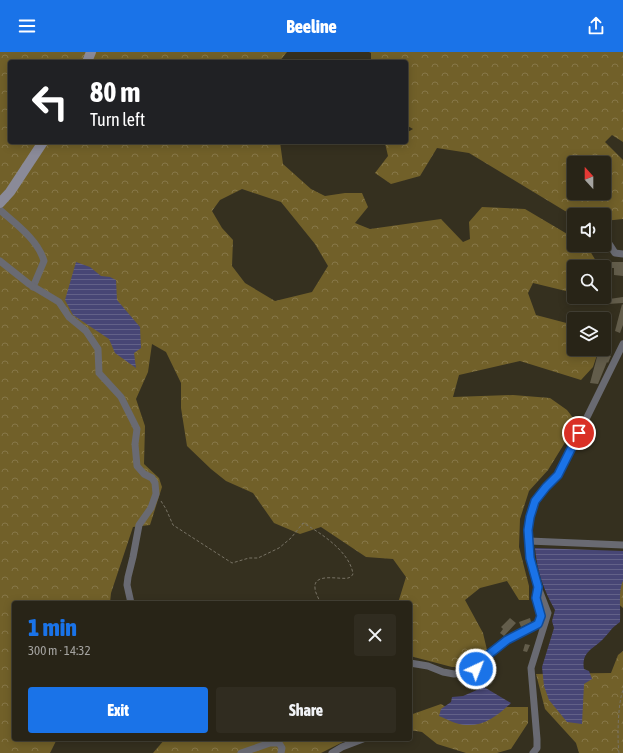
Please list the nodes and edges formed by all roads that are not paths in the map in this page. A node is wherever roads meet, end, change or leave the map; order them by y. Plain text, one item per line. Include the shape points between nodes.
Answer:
1 (42, 144) edge
2 (0, 203) edge
3 (0, 210) edge
4 (611, 247) edge
5 (623, 254) edge
6 (0, 261) edge
7 (33, 287) junction
8 (623, 344) edge
9 (528, 541) junction
10 (623, 545) edge
11 (538, 587) junction
12 (130, 601) edge
13 (412, 663) edge
14 (358, 741) edge
15 (241, 753) edge
16 (281, 753) edge
17 (332, 753) edge
18 (533, 753) edge

1 - 2 street
3 - 7 street via 18,225 41,252 44,261
4 - 5 street via 615,253
6 - 7 street
7 - 12 street via 59,302 69,317 86,331 98,349 99,373 121,397 137,429 137,466 152,478 154,483 156,494 151,508 139,525 128,577
8 - 9 street via 558,475 535,501 530,517
9 - 10 street
9 - 11 street
11 - 13 street via 536,598 541,616 538,624 507,640 483,659 476,669 454,674
11 - 18 street via 548,613 531,668 538,739
14 - 17 street
15 - 16 street via 270,743 279,744 282,748

